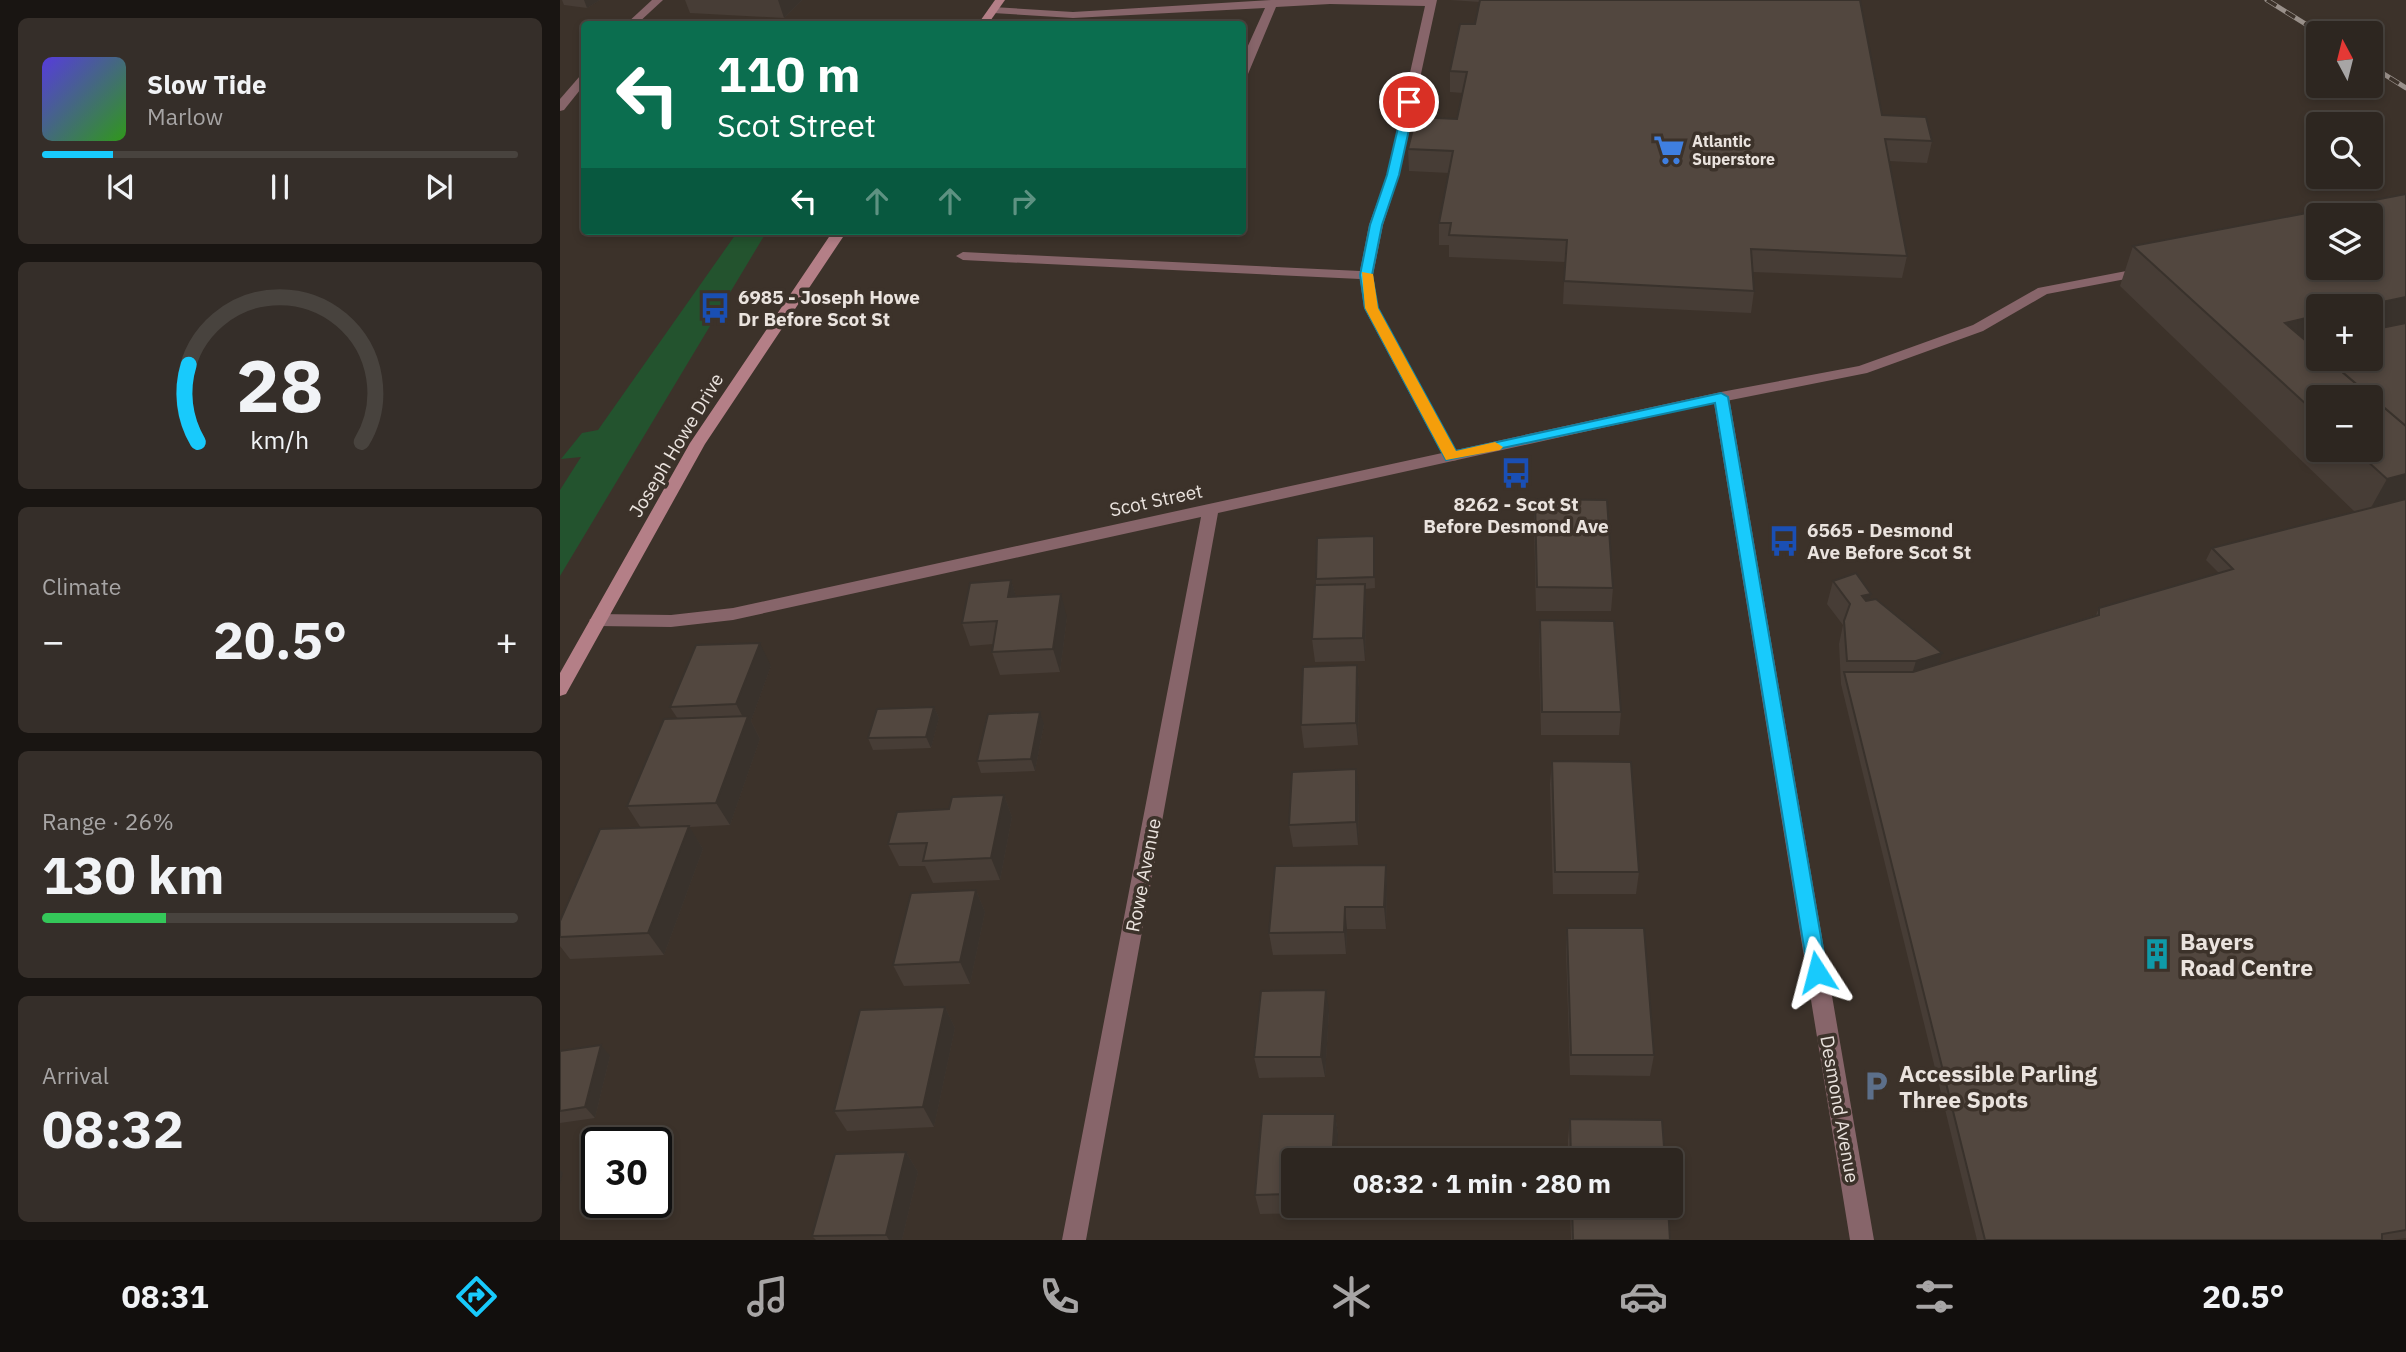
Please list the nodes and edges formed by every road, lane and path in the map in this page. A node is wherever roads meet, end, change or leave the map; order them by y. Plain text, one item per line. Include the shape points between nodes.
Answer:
1 (658, 0) edge
2 (1000, 0) edge
3 (1432, 1) edge
4 (1232, 3) edge
5 (1272, 3) junction
6 (993, 10) junction
7 (634, 21) edge
8 (985, 21) edge
9 (1246, 65) edge
10 (581, 82) edge
11 (560, 107) edge
12 (837, 235) edge
13 (963, 256) dead end
14 (2161, 268) edge
15 (1366, 275) junction
16 (1721, 397) junction
17 (1451, 456) junction
18 (1211, 509) junction
19 (598, 620) junction
20 (560, 689) edge
21 (1074, 1240) edge
22 (1862, 1240) edge

1 - 7 street
2 - 6 main road
3 - 5 street
3 - 15 street
4 - 5 street
4 - 6 street via 1073,15
5 - 9 street
6 - 8 main road
10 - 11 street
12 - 19 main road, Joseph Howe Drive via 698,443
13 - 15 street
14 - 16 street, Scot Street via 2043,291 1978,328 1862,370
15 - 17 street via 1371,308
16 - 17 street, Scot Street
16 - 22 street, Desmond Avenue
17 - 18 street, Scot Street
18 - 19 street, Scot Street via 733,614 671,621
18 - 21 street, Rowe Avenue
19 - 20 main road, Joseph Howe Drive

